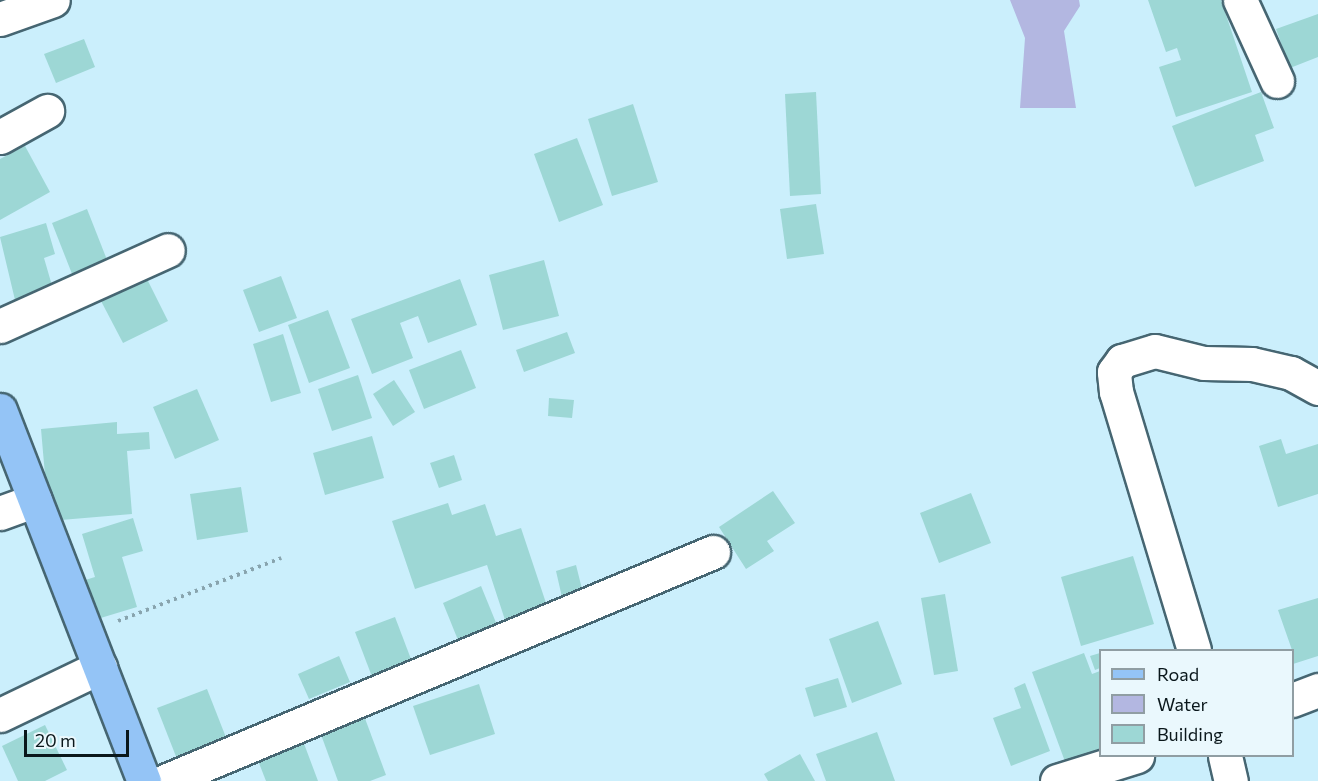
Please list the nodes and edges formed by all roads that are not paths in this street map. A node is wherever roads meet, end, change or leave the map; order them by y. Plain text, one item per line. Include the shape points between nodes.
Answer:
1 (53, 0) edge
2 (1240, 0) edge
3 (0, 19) edge
4 (1277, 81) dead end
5 (47, 111) dead end
6 (0, 137) edge
7 (168, 250) dead end
8 (0, 326) edge
9 (1318, 388) edge
10 (0, 410) edge
11 (35, 500) junction
12 (0, 513) edge
13 (713, 552) dead end
14 (1193, 649) edge
15 (100, 667) junction
16 (1318, 690) edge
17 (1294, 700) edge
18 (0, 715) edge
19 (1134, 757) edge
20 (1224, 757) edge
21 (144, 781) edge
22 (165, 781) edge
23 (1057, 781) edge
24 (1231, 781) edge

1 - 3 street
2 - 4 street
5 - 6 street
7 - 8 street
9 - 14 street via 1291,373 1252,364 1204,363 1155,351 1122,361 1114,372 1116,393
10 - 11 main road
11 - 12 street
11 - 15 main road
13 - 22 street
15 - 18 street
15 - 21 main road
16 - 17 street
19 - 23 street
20 - 24 street

